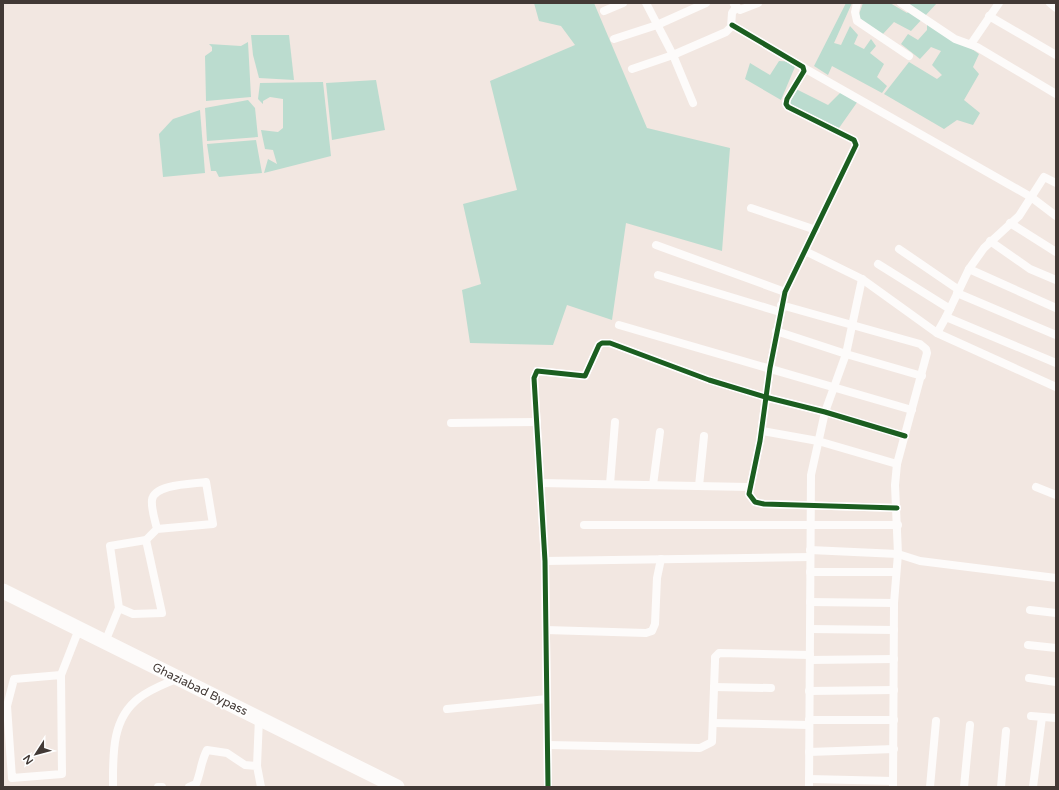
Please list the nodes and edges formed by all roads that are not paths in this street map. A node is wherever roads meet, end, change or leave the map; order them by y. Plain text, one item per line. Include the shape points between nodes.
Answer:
1 (624, 3) edge
2 (646, 3) edge
3 (706, 3) edge
4 (758, 3) edge
5 (857, 3) edge
6 (901, 3) edge
7 (999, 3) edge
8 (1050, 3) edge
9 (734, 5) edge
10 (1056, 8) edge
11 (604, 11) dead end
12 (989, 16) junction
13 (657, 25) junction
14 (732, 25) junction
15 (614, 39) dead end
16 (971, 44) junction
17 (672, 55) junction
18 (1056, 55) edge
19 (909, 56) dead end
20 (804, 68) junction
21 (632, 69) dead end
22 (1056, 94) edge
23 (693, 103) dead end
24 (1056, 183) edge
25 (1031, 197) junction
26 (750, 208) dead end
27 (1056, 216) edge
28 (1010, 223) junction
29 (816, 230) junction
30 (990, 241) junction
31 (656, 245) dead end
32 (899, 248) dead end
33 (805, 251) junction
34 (1056, 252) edge
35 (878, 264) dead end
36 (969, 269) junction
37 (658, 275) dead end
38 (862, 279) junction
39 (1056, 280) edge
40 (958, 291) junction
41 (785, 292) junction
42 (1056, 308) edge
43 (781, 309) junction
44 (948, 313) junction
45 (852, 324) junction
46 (619, 325) dead end
47 (776, 331) junction
48 (937, 333) junction
49 (1056, 335) edge
50 (846, 354) junction
51 (1056, 363) edge
52 (770, 368) junction
53 (922, 376) junction
54 (834, 386) junction
55 (1056, 387) edge
56 (765, 397) junction
57 (912, 410) junction
58 (825, 412) junction
59 (537, 422) junction
60 (615, 422) dead end
61 (451, 423) dead end
62 (762, 431) junction
63 (660, 432) dead end
64 (704, 436) dead end
65 (905, 436) junction
66 (818, 441) junction
67 (897, 464) junction
68 (542, 483) junction
69 (610, 484) junction
70 (653, 485) junction
71 (699, 486) junction
72 (749, 487) junction
73 (1036, 487) dead end
74 (1056, 495) edge
75 (810, 506) junction
76 (897, 508) junction
77 (584, 525) dead end
78 (810, 525) junction
79 (898, 525) junction
80 (157, 529) junction
81 (146, 540) junction
82 (810, 554) junction
83 (898, 554) junction
84 (661, 559) junction
85 (545, 561) junction
86 (810, 572) junction
87 (895, 572) junction
88 (1056, 578) edge
89 (3, 591) edge
90 (810, 602) junction
91 (894, 603) junction
92 (119, 608) junction
93 (1030, 610) dead end
94 (1056, 613) edge
95 (79, 629) junction
96 (810, 629) junction
97 (546, 630) junction
98 (894, 630) junction
99 (105, 642) junction
100 (1028, 645) dead end
101 (1056, 648) edge
102 (810, 657) junction
103 (894, 659) junction
104 (61, 675) junction
105 (178, 678) junction
106 (1029, 678) dead end
107 (1056, 682) edge
108 (714, 687) junction
109 (771, 688) dead end
110 (894, 690) junction
111 (810, 691) junction
112 (547, 699) junction
113 (447, 709) dead end
114 (1031, 716) dead end
115 (1042, 717) junction
116 (259, 718) junction
117 (1056, 718) edge
118 (894, 720) junction
119 (936, 721) dead end
120 (713, 723) junction
121 (809, 723) junction
122 (970, 725) dead end
123 (1006, 731) dead end
124 (548, 745) junction
125 (894, 749) junction
126 (809, 752) junction
127 (257, 766) junction
128 (809, 783) edge
129 (894, 784) edge
130 (113, 787) edge
131 (158, 787) edge
132 (162, 787) edge
133 (189, 787) edge
134 (261, 787) edge
135 (397, 787) edge
136 (548, 787) edge
137 (930, 787) edge
138 (964, 787) edge
139 (1001, 787) edge
140 (1033, 787) edge

1 - 11 street
2 - 13 street
3 - 13 street
4 - 9 street via 740,10
5 - 19 street via 855,12 858,21
6 - 16 street via 955,39
7 - 12 street
8 - 10 street
9 - 14 street
12 - 16 street
12 - 18 street
13 - 15 street
13 - 17 street
14 - 17 street via 724,33
14 - 20 street
16 - 22 street
17 - 21 street
17 - 23 street
20 - 25 street
20 - 29 street via 787,99 788,108 854,140 856,145
24 - 25 street via 1045,177
25 - 27 street
25 - 28 street
26 - 29 street
28 - 30 street
28 - 34 street
29 - 33 street
30 - 36 street
30 - 39 street via 1030,269
31 - 41 street
32 - 40 street
33 - 38 street
33 - 41 street
35 - 44 street
36 - 40 street
36 - 42 street
37 - 43 street
38 - 45 street
38 - 48 street
40 - 44 street
40 - 49 street
41 - 43 street
43 - 45 street
43 - 47 street
44 - 48 street
44 - 51 street
45 - 50 street
45 - 53 street via 923,346 927,353
46 - 52 street
47 - 50 street
47 - 52 street
48 - 55 street
50 - 53 street
50 - 54 street
52 - 54 street
52 - 56 street
53 - 57 street
54 - 57 street
54 - 58 street
56 - 58 street
56 - 59 street via 605,342 599,345 585,376 537,371 534,378
56 - 62 street
57 - 65 street
58 - 65 street
58 - 66 street
59 - 61 street
59 - 68 street
60 - 69 street
62 - 66 street
62 - 72 street
63 - 70 street
64 - 71 street
65 - 67 street
66 - 67 street
66 - 75 street
67 - 76 street
68 - 69 street
68 - 85 street
69 - 70 street
70 - 71 street
71 - 72 street
72 - 75 street via 748,494 755,502
73 - 74 street
75 - 76 street
75 - 78 street
76 - 79 street
77 - 78 street
78 - 79 street
78 - 82 street
79 - 83 street
80 - 80 street via 152,501 155,493 161,488 206,482 213,524
80 - 81 street
81 - 92 street via 110,546
81 - 92 street via 162,613 134,614
82 - 83 street
82 - 84 street
82 - 86 street
83 - 87 street
83 - 88 street via 920,561
84 - 85 street
84 - 97 street via 652,631 646,633
85 - 97 street
86 - 87 street
86 - 90 street
87 - 91 street
89 - 95 highway, Ghaziabad Bypass
90 - 91 street
90 - 96 street
91 - 98 street
92 - 99 street
93 - 94 street
95 - 99 highway, Ghaziabad Bypass
95 - 104 street
96 - 98 street
96 - 102 street
97 - 112 street
98 - 103 street
99 - 105 highway, Ghaziabad Bypass
100 - 101 street
102 - 103 street
102 - 108 street via 719,653 715,657
102 - 111 street
103 - 110 street
104 - 104 street via 14,679 7,706 12,778 62,774
105 - 116 highway, Ghaziabad Bypass
105 - 130 street via 139,698 121,719 113,755
106 - 107 street
108 - 109 street
108 - 120 street
110 - 111 street
110 - 118 street
111 - 121 street
112 - 113 street
112 - 124 street
114 - 115 street
115 - 117 street
115 - 140 street
116 - 127 street
116 - 135 highway, Ghaziabad Bypass
118 - 121 street
118 - 125 street
119 - 137 street
120 - 121 street
120 - 124 street via 712,742 700,748
121 - 126 street
122 - 138 street
123 - 139 street
124 - 136 street
125 - 126 street
125 - 129 street
126 - 128 street
127 - 133 street via 245,765 227,753 206,750 196,784
127 - 134 street
128 - 129 street
131 - 132 street

